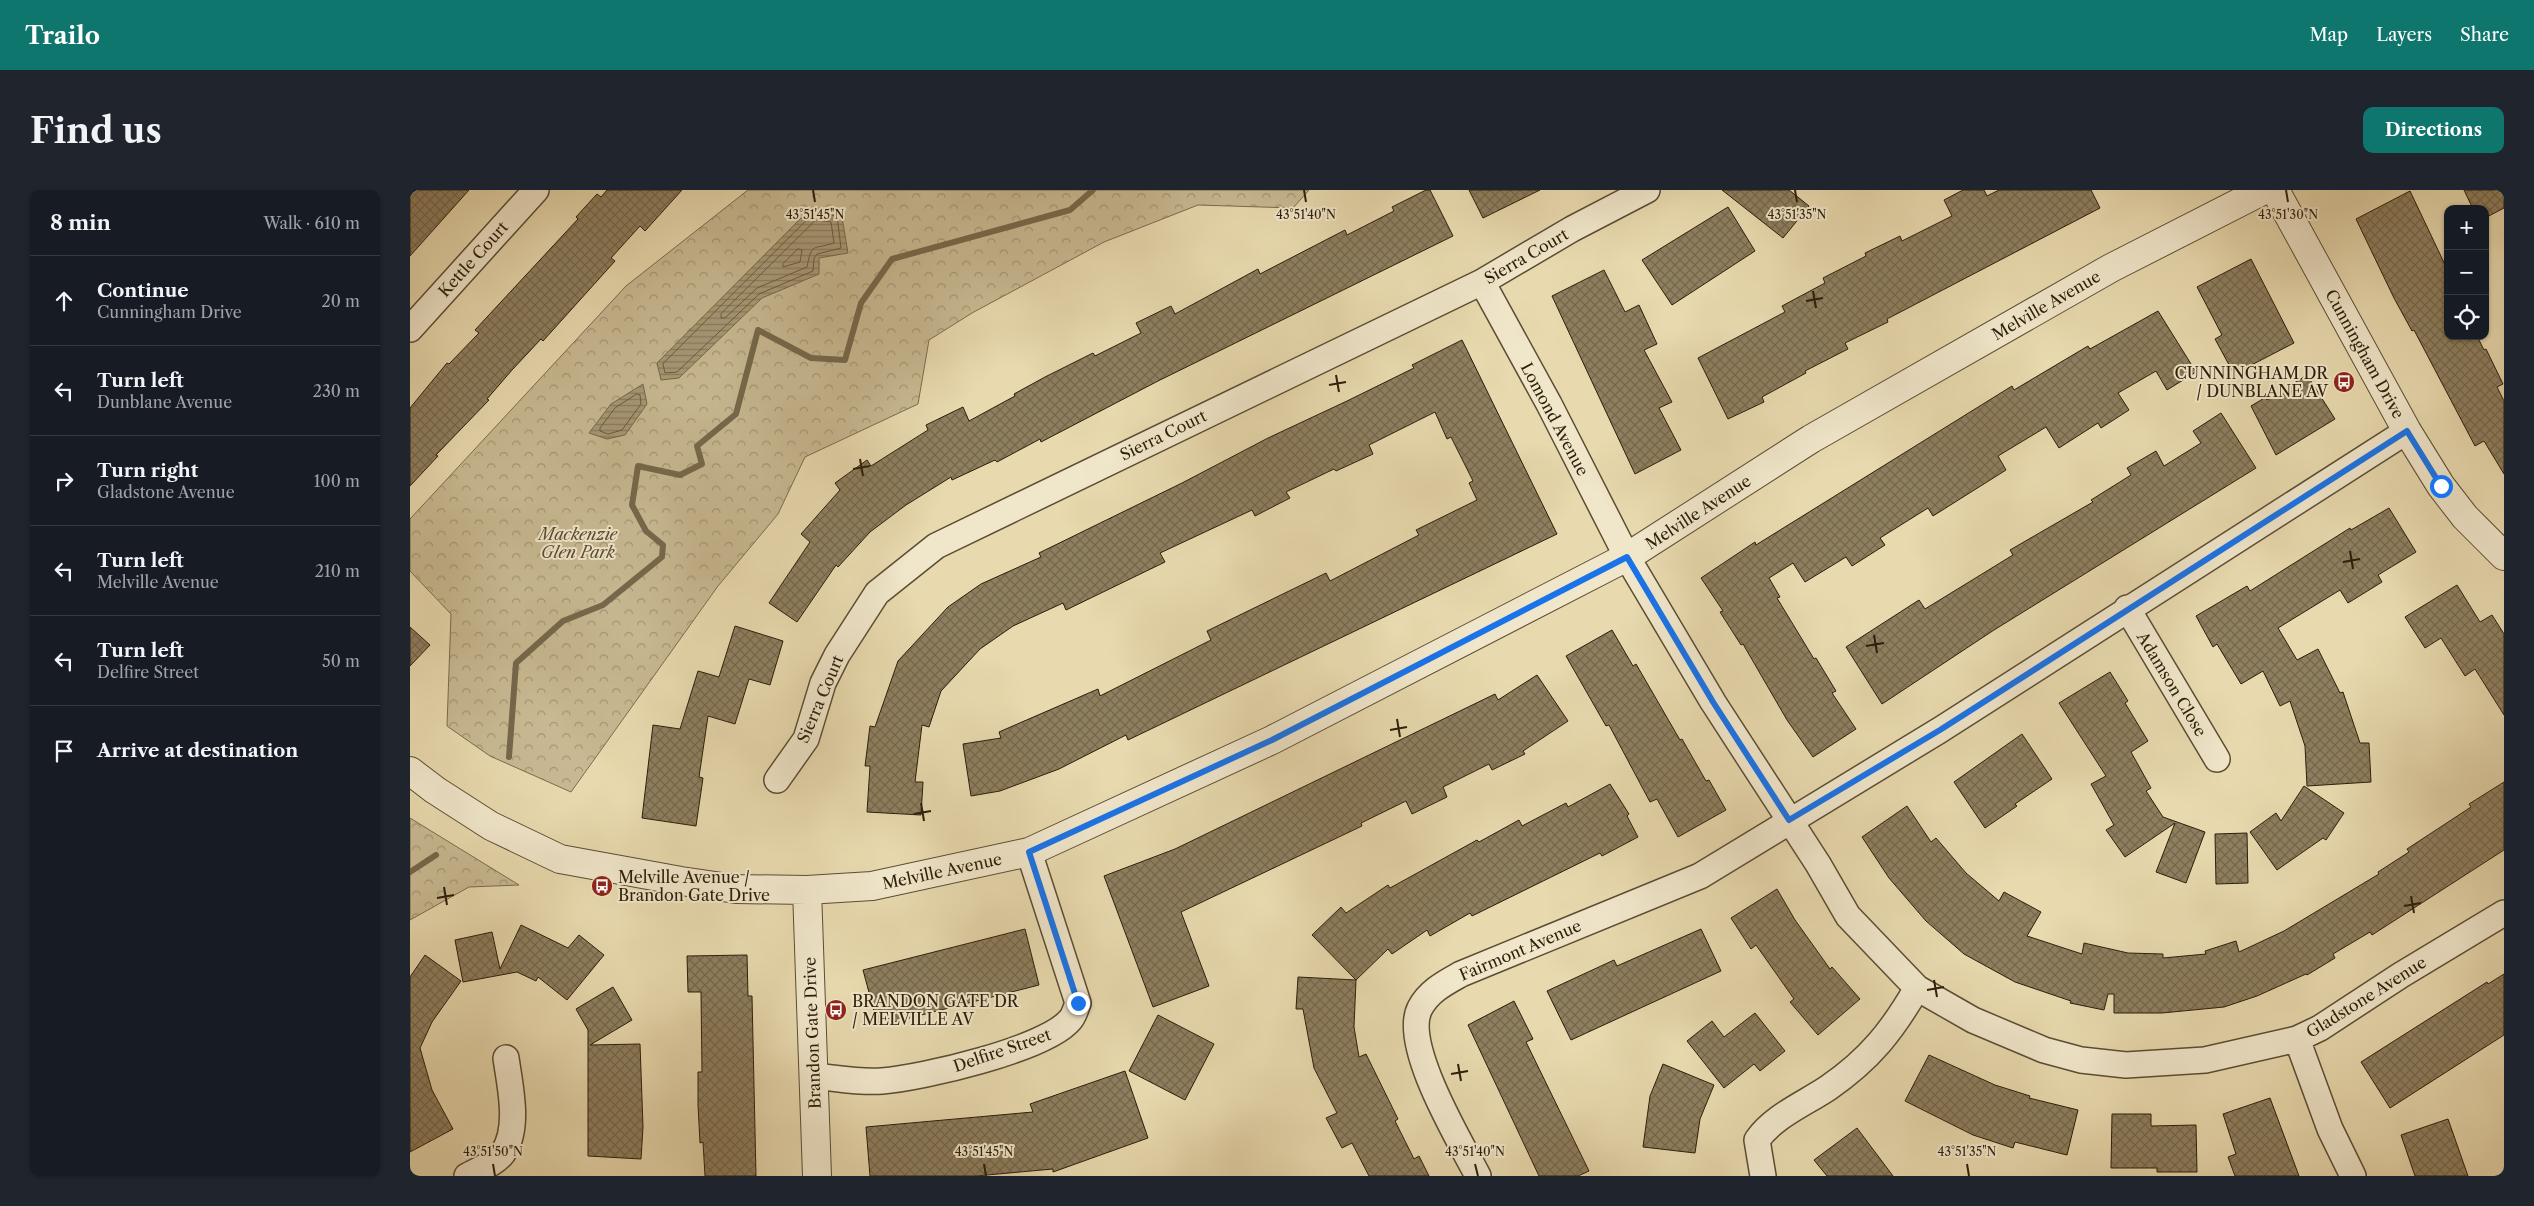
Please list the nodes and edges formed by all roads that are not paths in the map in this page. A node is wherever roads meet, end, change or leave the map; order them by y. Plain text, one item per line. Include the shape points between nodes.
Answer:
1 (536, 190) edge
2 (1647, 190) edge
3 (2264, 190) edge
4 (2275, 190) edge
5 (1482, 282) junction
6 (410, 329) edge
7 (2407, 431) junction
8 (2504, 556) edge
9 (1627, 557) junction
10 (2127, 608) junction
11 (2217, 759) dead end
12 (410, 771) edge
13 (776, 780) dead end
14 (1789, 820) junction
15 (1029, 852) junction
16 (806, 890) junction
17 (2504, 913) edge
18 (1917, 988) junction
19 (2297, 1039) junction
20 (506, 1058) dead end
21 (814, 1076) junction
22 (467, 1176) edge
23 (817, 1176) edge
24 (1478, 1176) edge
25 (1763, 1176) edge
26 (2353, 1176) edge

1 - 6 street, Kettle Court
2 - 5 street, Sierra Court
3 - 9 street, Melville Avenue via 2111,268 1812,439
4 - 7 street, Cunningham Drive
5 - 9 street, Lomond Avenue
5 - 13 street, Sierra Court via 936,546 877,593 823,683 806,739
7 - 8 street, Cunningham Drive via 2441,486 2465,517
7 - 10 street, Fairmont Avenue
9 - 14 street, Gladstone Avenue via 1713,702
9 - 15 street, Melville Avenue via 1272,740
10 - 11 street, Adamson Close
10 - 14 street, Fairmont Avenue via 1940,730
12 - 16 street, Melville Avenue via 491,826 560,859 736,889
14 - 18 street, Gladstone Avenue via 1848,916
14 - 24 street, Fairmont Avenue via 1700,876 1461,974 1432,991 1419,1009 1416,1032 1419,1048 1426,1072
15 - 16 street, Melville Avenue via 872,886
15 - 21 street, Delfire Street via 1078,1003 1071,1020 1057,1031 974,1064 930,1074 881,1082
16 - 21 street, Brandon Gate Drive
17 - 19 street, Gladstone Avenue via 2320,1028
18 - 19 street, Gladstone Avenue via 1973,1020 2044,1050 2081,1060 2126,1066 2204,1060
18 - 25 street via 1892,1030 1859,1064 1767,1126 1757,1140
19 - 26 street via 2330,1129
20 - 22 street via 512,1096 511,1134 502,1154
21 - 23 street, Brandon Gate Drive

